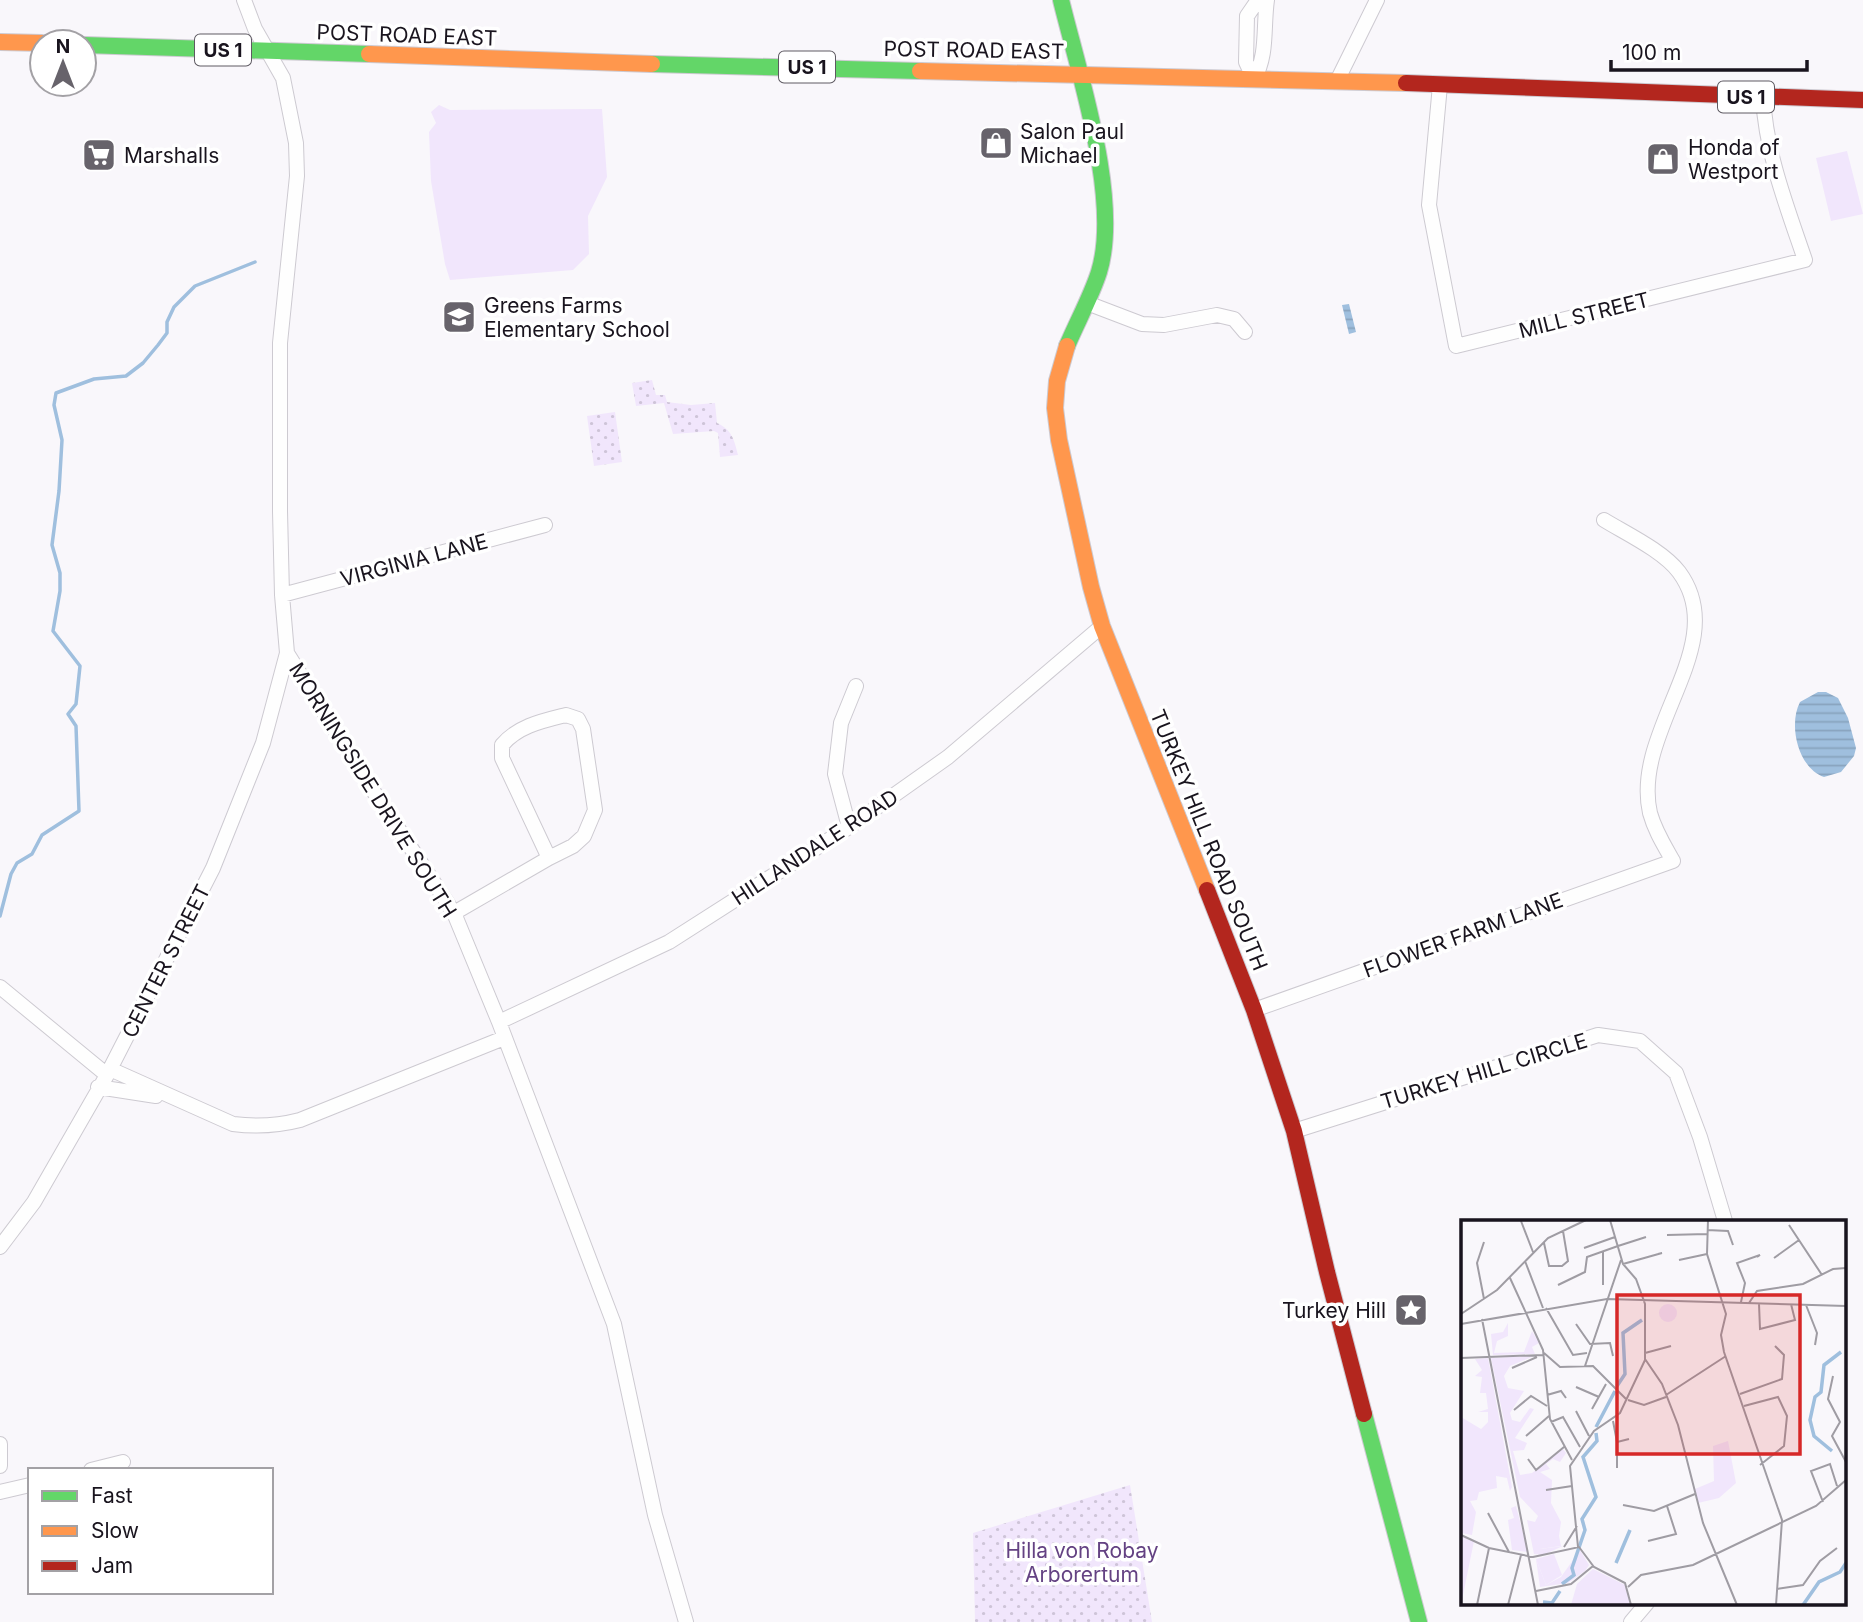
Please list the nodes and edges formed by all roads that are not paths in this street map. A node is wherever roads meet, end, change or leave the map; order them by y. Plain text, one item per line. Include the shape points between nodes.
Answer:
1 (244, 0) edge
2 (1061, 0) edge
3 (1258, 0) edge
4 (1267, 0) edge
5 (1377, 0) edge
6 (0, 42) edge
7 (28, 43) edge
8 (98, 46) edge
9 (269, 52) junction
10 (1078, 74) junction
11 (1254, 79) junction
12 (1337, 81) junction
13 (1440, 85) junction
14 (1763, 97) junction
15 (1863, 100) edge
16 (1087, 303) junction
17 (1245, 332) dead end
18 (1604, 520) dead end
19 (545, 525) dead end
20 (282, 595) junction
21 (1102, 626) junction
22 (287, 653) junction
23 (856, 686) dead end
24 (849, 827) junction
25 (549, 858) junction
26 (454, 912) junction
27 (0, 987) edge
28 (1254, 1010) junction
29 (499, 1022) junction
30 (504, 1038) junction
31 (105, 1077) junction
32 (171, 1098) junction
33 (1294, 1131) junction
34 (1725, 1220) edge
35 (0, 1247) edge
36 (0, 1444) edge
37 (123, 1462) dead end
38 (0, 1466) edge
39 (99, 1468) edge
40 (28, 1485) edge
41 (0, 1492) edge
42 (1646, 1604) edge
43 (686, 1622) edge
44 (1419, 1622) edge
45 (1632, 1622) edge

1 - 9 street, MORNINGSIDE DRIVE SOUTH
2 - 10 main road, TURKEY HILL ROAD SOUTH
3 - 11 street via 1247,16 1246,62
4 - 11 street via 1263,56
5 - 12 street
6 - 7 main road
8 - 9 main road, POST ROAD EAST / US 1
9 - 10 main road, POST ROAD EAST / US 1
9 - 20 street, MORNINGSIDE DRIVE SOUTH via 288,95 297,158 280,343
10 - 11 main road, POST ROAD EAST / US 1
10 - 16 main road, TURKEY HILL ROAD SOUTH via 1106,218 1103,258
11 - 12 main road, POST ROAD EAST / US 1
12 - 13 main road, POST ROAD EAST / US 1
13 - 14 main road, POST ROAD EAST / US 1
13 - 14 street, MILL STREET via 1429,205 1456,346 1805,260 1777,179
14 - 15 main road, POST ROAD EAST / US 1
16 - 17 street via 1142,324 1164,326 1217,316 1234,319
16 - 21 main road, TURKEY HILL ROAD SOUTH via 1063,355 1055,408
18 - 28 street, FLOWER FARM LANE via 1666,559 1679,573 1696,614 1695,637 1650,762 1650,810 1673,861
19 - 20 street, VIRGINIA LANE
20 - 22 street, MORNINGSIDE DRIVE SOUTH
21 - 24 street, HILLANDALE ROAD via 948,757
21 - 28 main road, TURKEY HILL ROAD SOUTH
22 - 26 street, MORNINGSIDE DRIVE SOUTH
22 - 31 street, CENTER STREET via 263,743 213,868
23 - 24 street via 841,723 835,774
24 - 29 street, HILLANDALE ROAD via 669,942
25 - 25 street via 584,836 595,810 583,729 578,719 566,715 524,727 502,745 502,758
25 - 26 street
26 - 29 street, MORNINGSIDE DRIVE SOUTH
27 - 31 street
28 - 33 main road, TURKEY HILL ROAD SOUTH
29 - 30 street, MORNINGSIDE DRIVE SOUTH
30 - 32 street via 278,1126 233,1124
30 - 43 street, MORNINGSIDE DRIVE SOUTH via 614,1324 655,1515
31 - 32 street
31 - 32 street
31 - 35 street, CENTER STREET via 34,1202
33 - 34 street, TURKEY HILL CIRCLE via 1598,1035 1640,1041 1676,1073
33 - 44 main road, TURKEY HILL ROAD SOUTH
36 - 38 street
37 - 39 street
40 - 41 street
42 - 45 street

